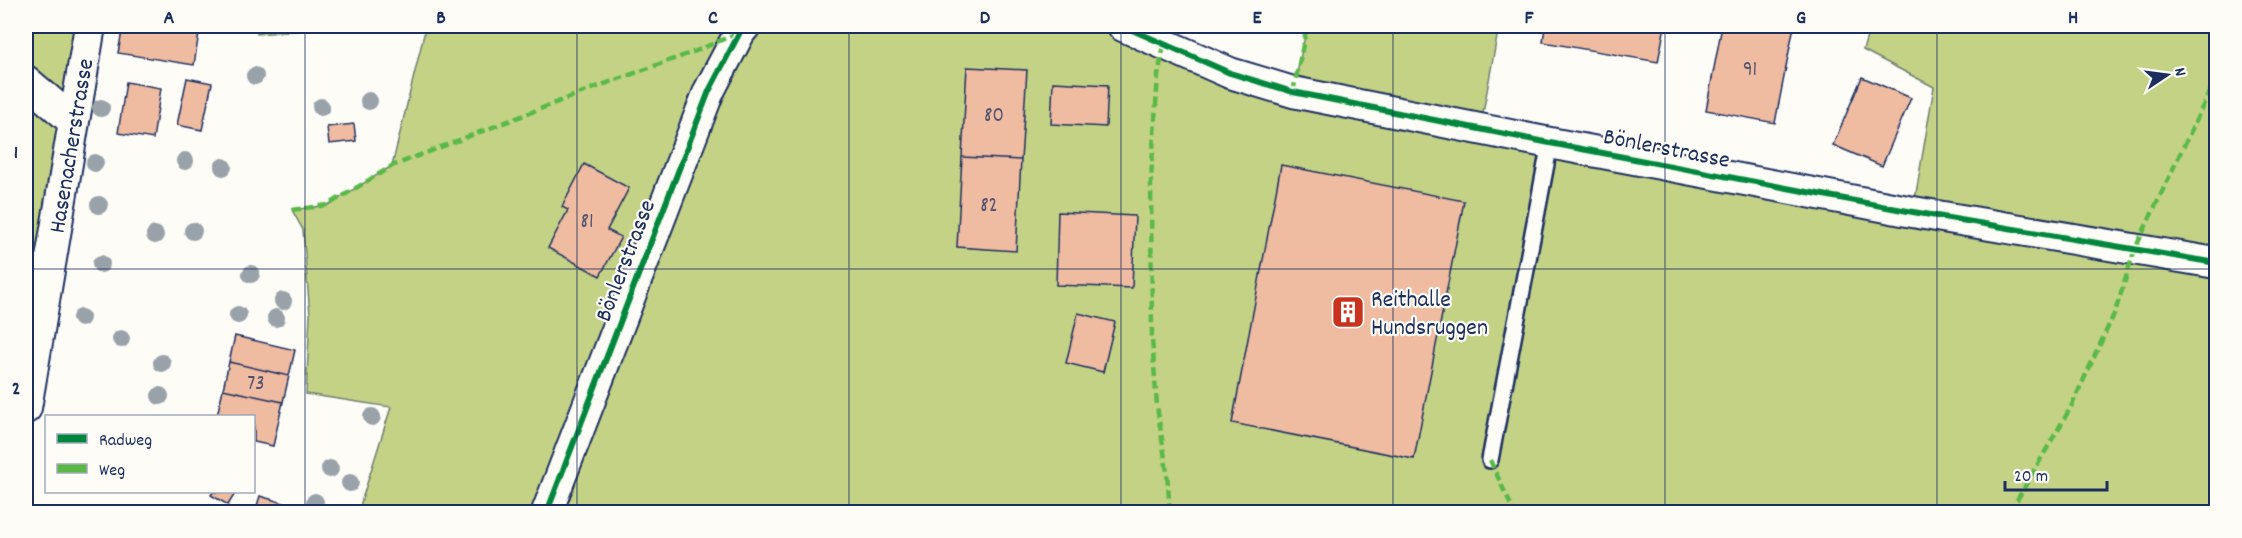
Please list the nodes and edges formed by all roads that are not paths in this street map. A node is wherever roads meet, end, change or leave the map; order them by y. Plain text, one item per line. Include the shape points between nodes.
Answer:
1 (90, 26) edge
2 (745, 26) edge
3 (1123, 26) edge
4 (26, 81) edge
5 (73, 122) junction
6 (1550, 143) junction
7 (2217, 263) edge
8 (26, 408) edge
9 (1490, 460) dead end
10 (547, 513) edge

1 - 5 street, Hasenacherstrasse
2 - 10 street, Bönlerstrasse via 709,91
3 - 6 street, Bönlerstrasse via 1230,73 1293,92
4 - 5 street
5 - 8 street, Hasenacherstrasse
6 - 7 street, Bönlerstrasse via 1913,212
6 - 9 lane

